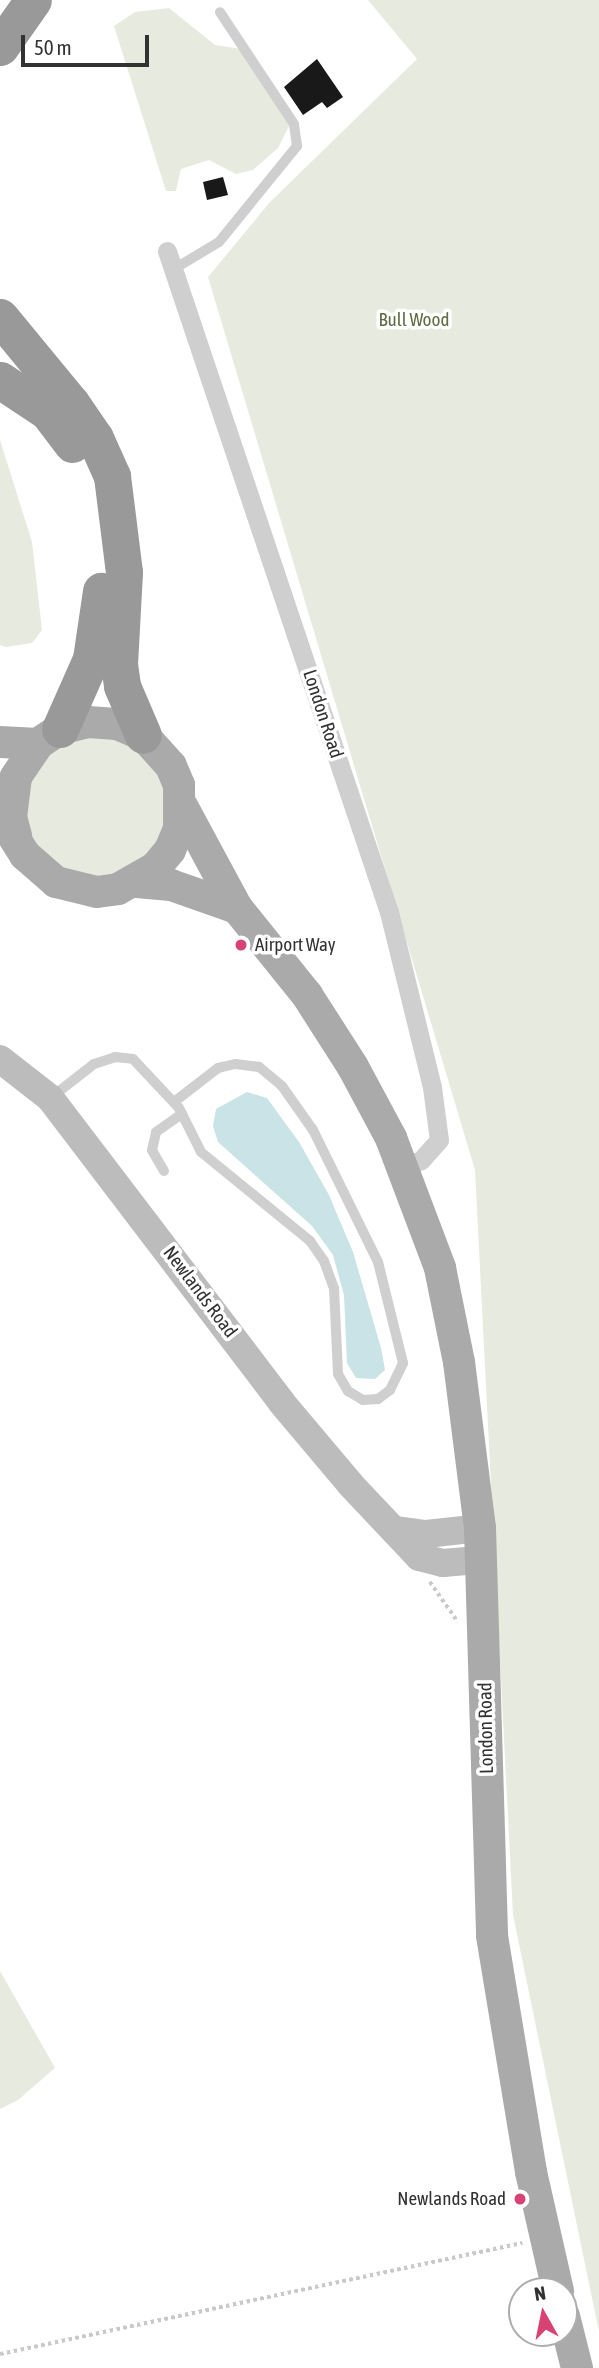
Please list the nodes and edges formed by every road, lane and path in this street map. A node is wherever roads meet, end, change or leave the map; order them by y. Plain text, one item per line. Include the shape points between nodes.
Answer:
1 (33, 0) edge
2 (220, 12) dead end
3 (0, 47) edge
4 (171, 260) joint
5 (0, 317) edge
6 (0, 380) edge
7 (143, 735) junction
8 (49, 737) junction
9 (0, 742) edge
10 (182, 806) junction
11 (8, 826) edge
12 (137, 882) junction
13 (237, 908) junction
14 (0, 1059) edge
15 (50, 1098) junction
16 (174, 1102) junction
17 (182, 1114) junction
18 (403, 1168) junction
19 (164, 1171) dead end
20 (480, 1528) junction
21 (396, 1530) junction
22 (419, 1557) junction
23 (481, 1560) junction
24 (463, 1632) dead end
25 (544, 2238) junction
26 (554, 2277) edge
27 (572, 2347) edge
28 (0, 2354) edge
29 (577, 2368) edge

1 - 3 highway
2 - 4 lane via 294,124 297,146 219,242
4 - 18 street, London Road via 389,912 417,1022 439,1140 421,1160
5 - 7 highway via 71,403 95,438 112,476 124,572 119,664 122,686
6 - 8 highway via 48,412 73,445 98,510 103,559 92,659
7 - 8 main road via 117,724 88,722
7 - 10 main road via 171,766
8 - 9 main road
8 - 11 main road via 16,777
10 - 12 main road via 170,850
10 - 13 main road, London Road
11 - 12 main road via 39,870 76,890 97,892
12 - 13 main road via 171,885
13 - 18 main road, London Road via 331,1031
14 - 15 street, Newlands Road
15 - 16 lane via 94,1064 116,1057 133,1059
15 - 21 street, Newlands Road via 282,1403
16 - 17 lane
16 - 17 lane via 218,1068 235,1064 259,1067 282,1086 313,1130 378,1262 403,1363 390,1390 378,1399 363,1399 348,1391 338,1374 334,1288 324,1261 310,1241 201,1152
17 - 19 lane via 156,1132 152,1150
18 - 20 main road, London Road via 440,1268 451,1317
20 - 21 street via 426,1534
20 - 23 main road, London Road
21 - 22 street, Newlands Road
22 - 23 street via 443,1563
22 - 24 path via 424,1575
23 - 25 main road, London Road via 492,1936
25 - 26 main road, London Road
25 - 28 path
27 - 29 main road

